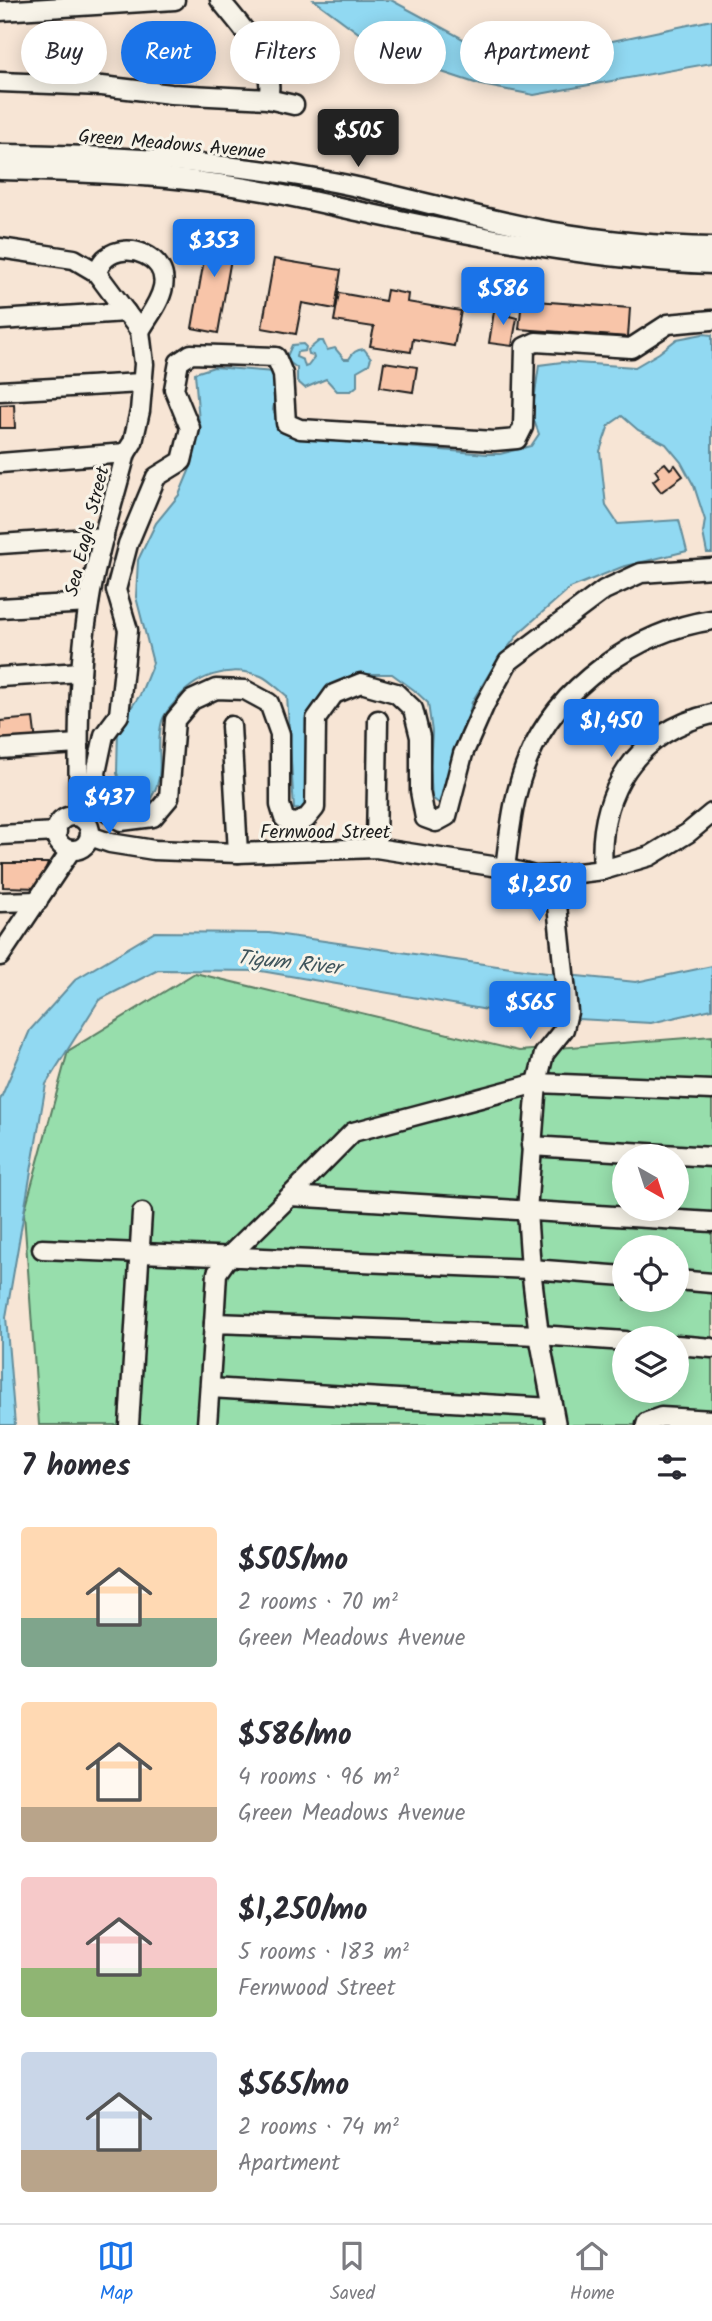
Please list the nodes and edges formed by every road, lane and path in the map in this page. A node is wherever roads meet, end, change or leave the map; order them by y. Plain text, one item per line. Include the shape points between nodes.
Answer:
1 (175, 0) edge
2 (220, 0) edge
3 (0, 11) edge
4 (0, 82) edge
5 (268, 99) junction
6 (294, 105) dead end
7 (0, 154) edge
8 (0, 170) edge
9 (712, 247) edge
10 (0, 248) edge
11 (712, 264) edge
12 (96, 272) junction
13 (126, 312) junction
14 (0, 320) edge
15 (712, 320) edge
16 (140, 331) junction
17 (141, 383) junction
18 (0, 391) edge
19 (126, 453) junction
20 (0, 463) edge
21 (104, 537) junction
22 (0, 544) edge
23 (712, 568) edge
24 (89, 603) junction
25 (0, 608) edge
26 (712, 620) edge
27 (81, 672) junction
28 (0, 677) edge
29 (712, 714) edge
30 (378, 720) dead end
31 (231, 726) dead end
32 (78, 744) junction
33 (0, 749) edge
34 (712, 813) edge
35 (79, 817) junction
36 (57, 832) junction
37 (0, 835) edge
38 (90, 835) junction
39 (376, 848) junction
40 (71, 850) junction
41 (238, 853) junction
42 (505, 868) junction
43 (603, 870) junction
44 (554, 876) junction
45 (38, 901) junction
46 (0, 902) edge
47 (0, 956) edge
48 (537, 1083) junction
49 (712, 1090) edge
50 (531, 1146) junction
51 (712, 1157) edge
52 (290, 1196) junction
53 (527, 1211) junction
54 (142, 1213) dead end
55 (712, 1223) edge
56 (43, 1249) dead end
57 (141, 1253) junction
58 (229, 1256) junction
59 (531, 1269) junction
60 (612, 1275) edge
61 (689, 1281) edge
62 (712, 1283) edge
63 (214, 1323) junction
64 (539, 1335) junction
65 (612, 1340) edge
66 (689, 1346) edge
67 (712, 1348) edge
68 (210, 1388) junction
69 (554, 1417) edge
70 (712, 1420) edge
71 (129, 1425) edge
72 (207, 1425) edge
73 (646, 1425) edge

1 - 3 street
2 - 5 street via 255,44 269,74
4 - 5 street
5 - 6 street
7 - 9 street, Green Meadows Avenue via 188,163 312,178 550,231
8 - 11 street, Green Meadows Avenue via 187,179 533,245 623,259
10 - 12 street via 74,259
12 - 13 street
12 - 16 street via 106,258 121,251 143,252 156,264 164,285
13 - 14 street
13 - 16 street
15 - 23 street via 668,324 631,348 536,342 525,347 523,427 517,439 494,441 300,429 286,423 283,374 276,357 191,354 179,362 174,389 190,428 182,461 156,477 128,544 117,590 128,630 119,715 104,735 96,774 102,807 121,821 153,817 169,798 175,720 192,700 216,690 245,690 269,703 280,734 284,818 293,824 306,819 315,808 316,719 334,694 361,683 396,693 413,709 420,737 425,818 436,822 447,816 463,754 508,663 604,590 641,573
16 - 17 street, Sea Eagle Street
17 - 18 street
17 - 19 street, Sea Eagle Street via 140,411
19 - 20 street
19 - 21 street, Sea Eagle Street
21 - 22 street
21 - 24 street, Sea Eagle Street
24 - 25 street
24 - 27 street, Sea Eagle Street
26 - 42 street via 668,632 599,668 550,718 528,758 517,794
27 - 28 street
27 - 32 street, Sea Eagle Street
29 - 43 street via 667,730 626,772 605,815
30 - 39 street
31 - 41 street
32 - 33 street
32 - 35 street, Sea Eagle Street
34 - 43 street, Fernwood Street via 650,856
35 - 36 street via 67,818
35 - 38 street
36 - 37 street
36 - 40 street via 60,844
38 - 40 street via 85,845
38 - 41 street, Fernwood Street via 154,850
39 - 41 street, Fernwood Street
39 - 42 street, Fernwood Street
40 - 45 street
42 - 44 street, Fernwood Street
43 - 44 street, Fernwood Street
44 - 48 street via 568,1012 564,1029 544,1054
45 - 46 street
45 - 47 street
48 - 49 street
48 - 50 street
48 - 52 street via 353,1132
50 - 51 street
50 - 53 street
52 - 53 street
52 - 58 street
53 - 55 street
53 - 59 street
54 - 57 street
56 - 57 street
57 - 58 street
57 - 71 street
58 - 59 street
58 - 63 street via 217,1273
59 - 60 street
59 - 64 street
61 - 62 street
63 - 64 street
63 - 68 street
64 - 65 street
64 - 69 street
66 - 67 street
68 - 69 street
68 - 72 street
70 - 73 street via 662,1417

